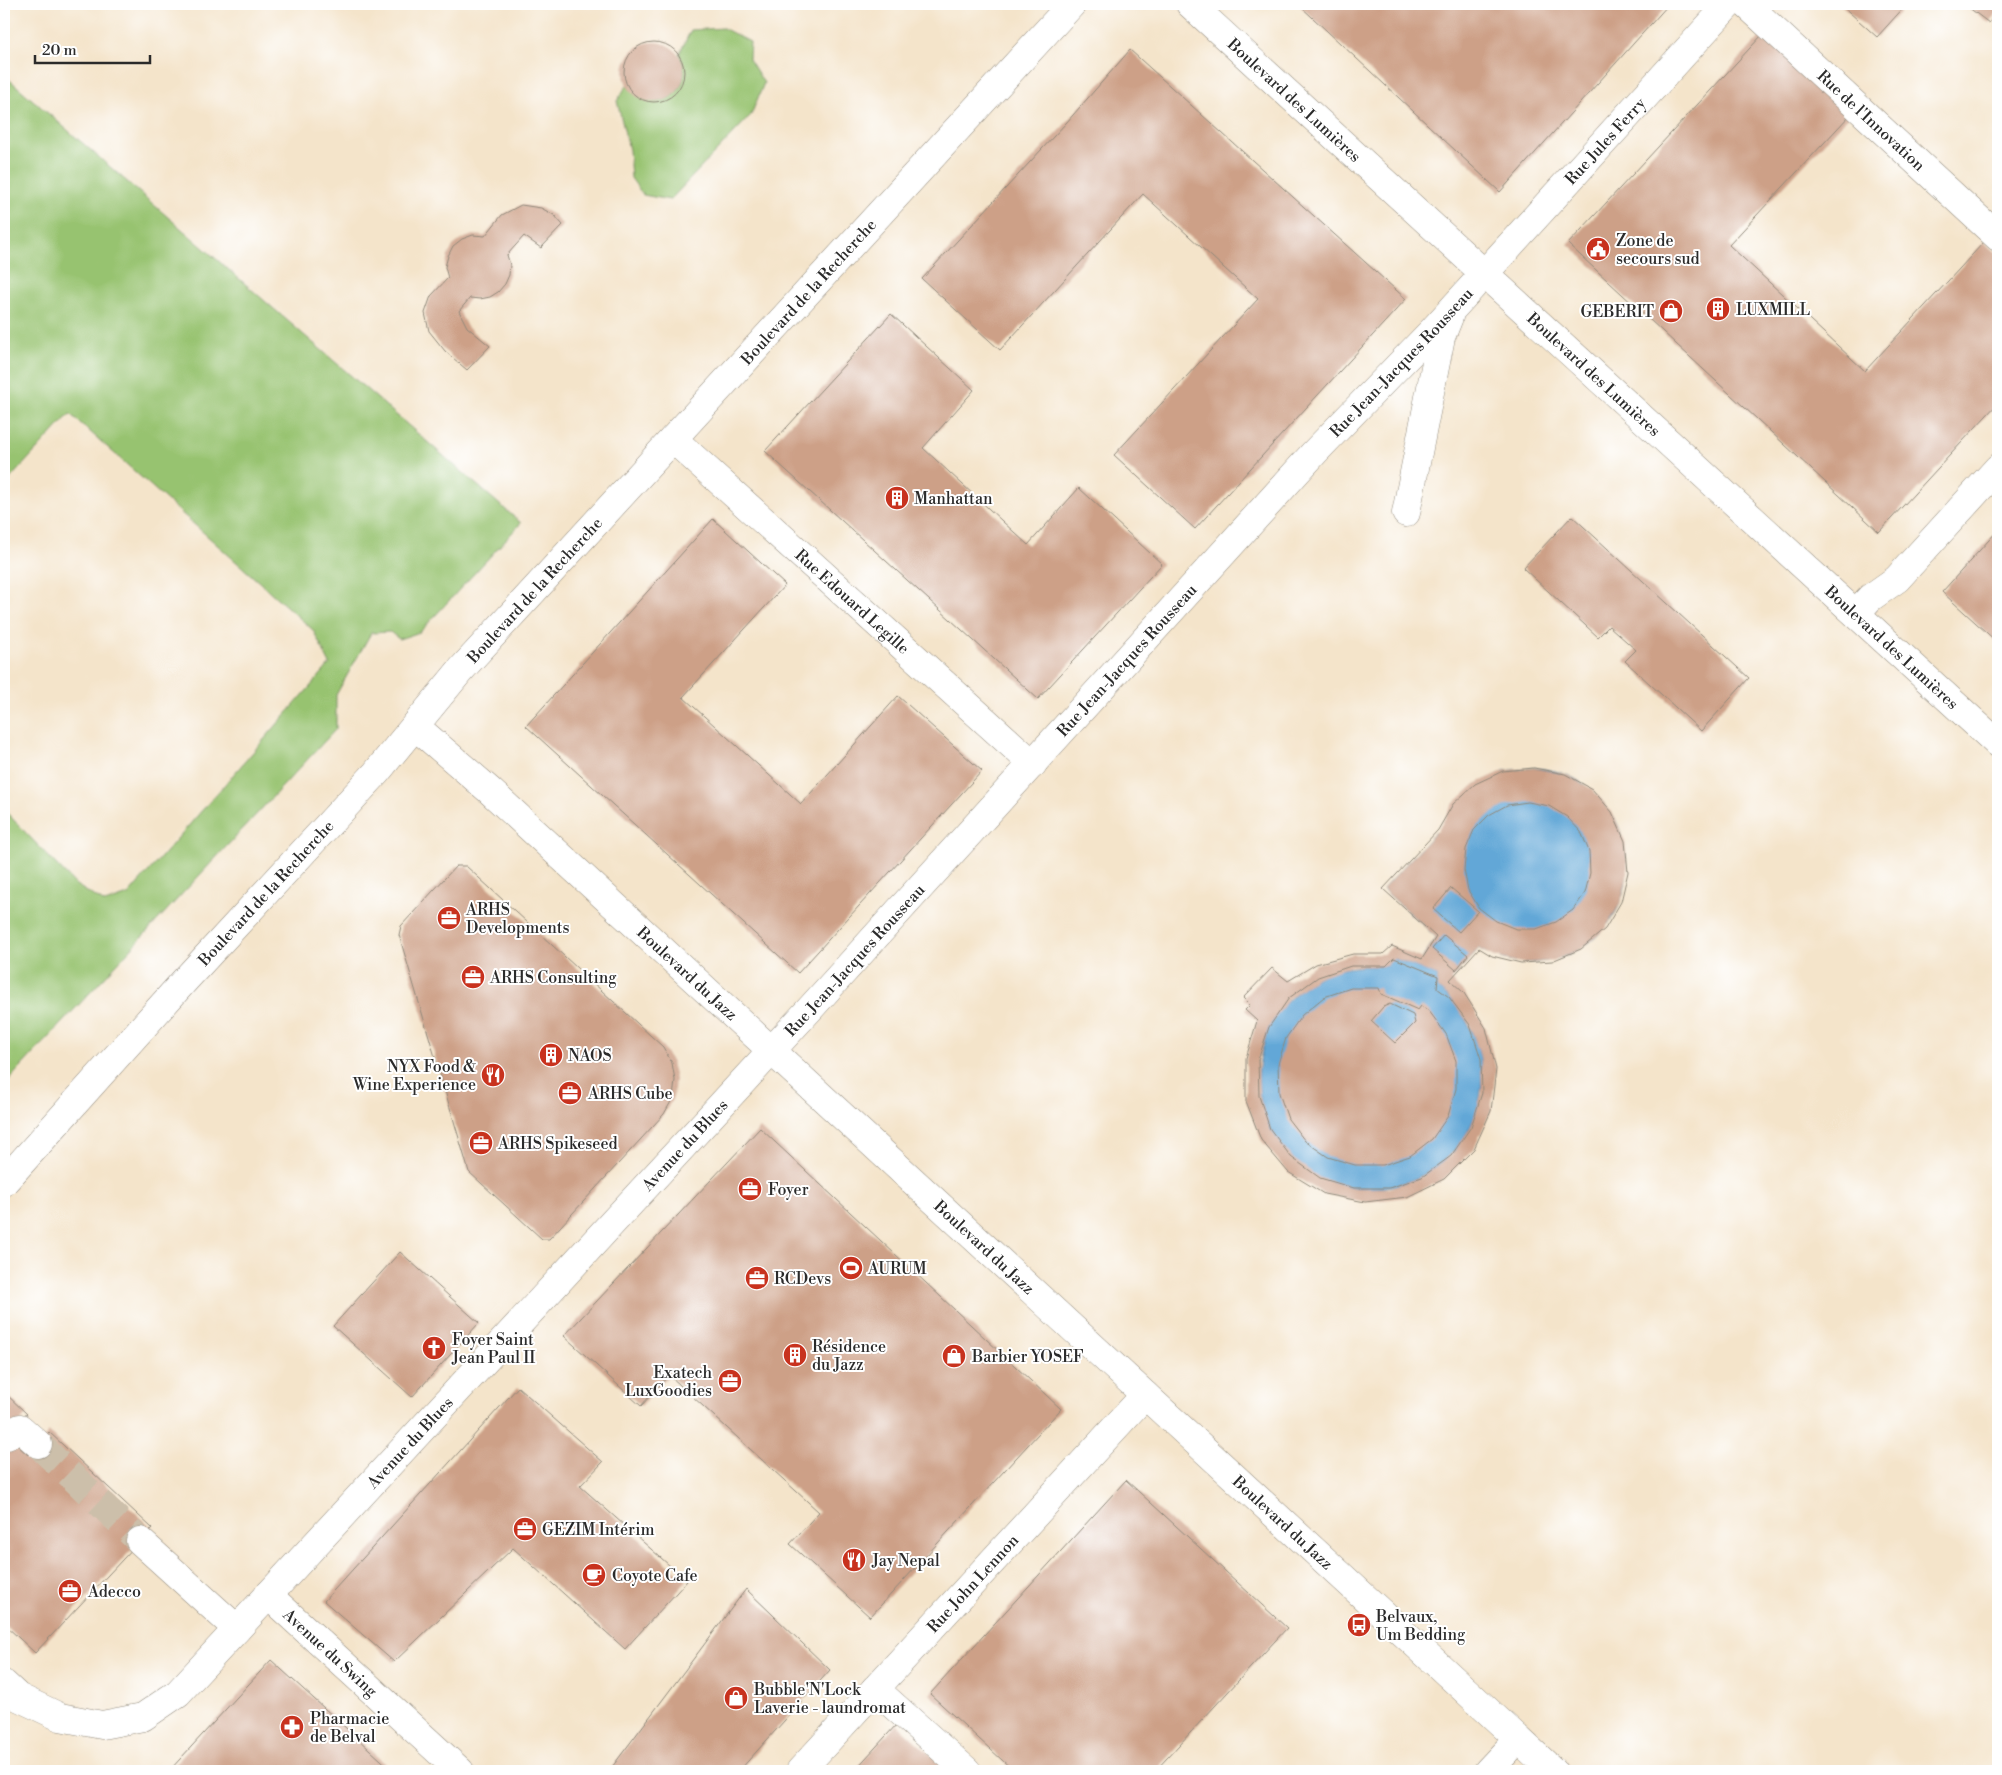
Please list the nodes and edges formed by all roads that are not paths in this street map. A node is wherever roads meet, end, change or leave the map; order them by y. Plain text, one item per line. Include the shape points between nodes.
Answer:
1 (1072, 4) edge
2 (1190, 4) edge
3 (1734, 5) edge
4 (1998, 237) edge
5 (1484, 274) junction
6 (1451, 310) junction
7 (673, 439) junction
8 (1998, 468) edge
9 (1406, 513) dead end
10 (1856, 613) junction
11 (415, 726) junction
12 (1998, 744) edge
13 (1033, 764) junction
14 (772, 1050) junction
15 (4, 1182) edge
16 (1145, 1395) junction
17 (7, 1436) dead end
18 (38, 1444) tunnel mouth
19 (140, 1541) tunnel mouth
20 (268, 1595) junction
21 (237, 1629) junction
22 (4, 1684) edge
23 (876, 1689) junction
24 (1518, 1739) junction
25 (460, 1771) edge
26 (800, 1771) edge
27 (966, 1771) edge
28 (1488, 1771) edge
29 (1553, 1771) edge

1 - 7 main road, Boulevard de la Recherche
2 - 5 main road, Boulevard des Lumières
3 - 4 main road, Rue de l'Innovation
3 - 5 main road, Rue Jules Ferry
5 - 6 main road, Rue Jean-Jacques Rousseau
5 - 10 main road, Boulevard des Lumières
6 - 9 main road via 1441,337
6 - 13 main road, Rue Jean-Jacques Rousseau via 1314,454
7 - 11 main road, Boulevard de la Recherche via 459,672
7 - 13 main road, Rue Edouard Legille
8 - 10 main road via 1897,578
10 - 12 main road, Boulevard des Lumières
11 - 14 main road, Boulevard du Jazz via 483,784
11 - 15 main road, Boulevard de la Recherche
13 - 14 main road, Rue Jean-Jacques Rousseau
14 - 16 main road, Boulevard du Jazz
14 - 20 main road, Avenue du Blues
16 - 23 main road, Rue John Lennon
16 - 24 main road, Boulevard du Jazz
17 - 18 main road via 20,1428
19 - 21 main road
20 - 21 main road, Avenue du Blues
20 - 25 main road, Avenue du Swing
21 - 22 main road, Avenue du Blues via 178,1693 143,1718 102,1725 60,1717 18,1697
23 - 26 main road, Rue John Lennon
23 - 27 main road
24 - 28 main road
24 - 29 main road, Boulevard du Jazz

